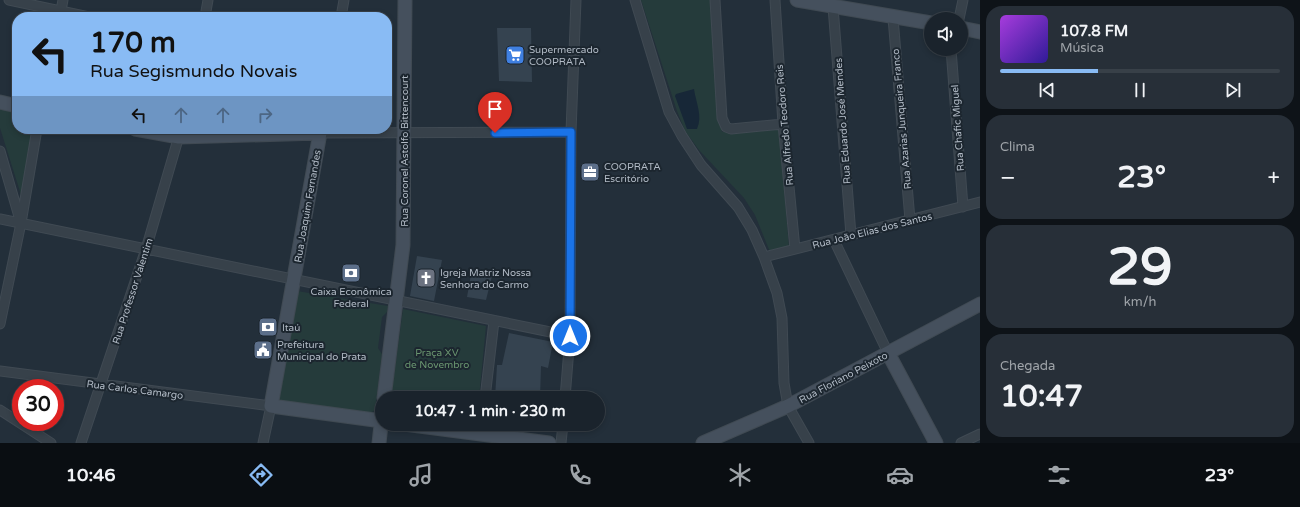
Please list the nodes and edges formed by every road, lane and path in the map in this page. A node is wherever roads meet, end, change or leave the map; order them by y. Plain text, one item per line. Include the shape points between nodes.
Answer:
1 (9, 0) edge
2 (63, 0) edge
3 (208, 0) edge
4 (344, 0) edge
5 (406, 0) edge
6 (576, 0) edge
7 (635, 0) edge
8 (715, 0) edge
9 (775, 0) edge
10 (798, 0) edge
11 (962, 0) edge
12 (817, 2) edge
13 (833, 7) junction
14 (53, 12) edge
15 (60, 12) edge
16 (206, 12) edge
17 (342, 12) edge
18 (960, 12) edge
19 (893, 18) junction
20 (924, 22) edge
21 (968, 29) edge
22 (980, 32) edge
23 (952, 56) edge
24 (0, 102) edge
25 (12, 105) edge
26 (783, 124) junction
27 (571, 132) junction
28 (36, 134) edge
29 (180, 134) edge
30 (319, 134) edge
31 (392, 134) edge
32 (404, 134) junction
33 (0, 151) edge
34 (980, 202) edge
35 (963, 207) junction
36 (0, 219) edge
37 (910, 220) junction
38 (21, 223) junction
39 (851, 235) junction
40 (834, 240) junction
41 (146, 249) junction
42 (795, 250) junction
43 (764, 257) junction
44 (293, 280) junction
45 (397, 302) junction
46 (980, 304) edge
47 (494, 321) junction
48 (0, 324) edge
49 (570, 336) junction
50 (888, 353) junction
51 (0, 371) edge
52 (100, 385) junction
53 (385, 391) edge
54 (486, 391) edge
55 (566, 391) edge
56 (271, 406) junction
57 (788, 406) junction
58 (0, 410) edge
59 (375, 419) edge
60 (380, 431) edge
61 (491, 431) edge
62 (562, 431) edge
63 (980, 434) edge
64 (50, 443) edge
65 (81, 443) edge
66 (263, 443) edge
67 (378, 443) edge
68 (549, 443) edge
69 (561, 443) edge
70 (702, 443) edge
71 (809, 443) edge
72 (936, 443) edge
73 (961, 443) edge

1 - 14 street
2 - 15 street
3 - 16 street
4 - 17 street
5 - 32 street, Rua Coronel Astolfo Bittencourt
6 - 27 street
7 - 43 street via 669,112 701,165 738,207
8 - 26 street via 722,118 726,127 731,129
9 - 26 street, Rua Alfredo Teodoro Reis
10 - 12 street
11 - 18 street
12 - 13 street
13 - 19 street
13 - 39 street, Rua Eduardo José Mendes
19 - 20 street
19 - 37 street, Rua Azarias Junqueira Franco
21 - 22 street
23 - 35 street, Rua Chafic Miguel
24 - 25 street
26 - 42 street, Rua Alfredo Teodoro Reis
27 - 32 street
27 - 49 street
28 - 38 street
29 - 41 street, Rua Professor Valentim
30 - 44 street, Rua Joaquim Fernandes
31 - 32 street
32 - 45 street, Rua Coronel Astolfo Bittencourt via 403,246
33 - 38 street
34 - 35 street, Rua João Elias dos Santos
35 - 37 street, Rua João Elias dos Santos
36 - 38 street
37 - 39 street, Rua João Elias dos Santos
38 - 41 street
38 - 48 street
39 - 40 street, Rua João Elias dos Santos
40 - 42 street, Rua João Elias dos Santos
40 - 50 street
41 - 44 street
41 - 52 street, Rua Professor Valentim
42 - 43 street, Rua João Elias dos Santos
43 - 57 street via 777,293 782,318 784,383
44 - 45 street
44 - 56 street
45 - 47 street
45 - 53 street
46 - 50 street, Rua Floriano Peixoto
47 - 49 street
47 - 54 street
49 - 55 street
50 - 57 street, Rua Floriano Peixoto
50 - 72 street
51 - 52 street, Rua Carlos Camargo
52 - 56 street, Rua Carlos Camargo
52 - 65 street, Rua Professor Valentim
56 - 59 street
56 - 66 street
57 - 70 street, Rua Floriano Peixoto
57 - 71 street
58 - 64 street
60 - 67 street
61 - 68 street
62 - 69 street
63 - 73 street

